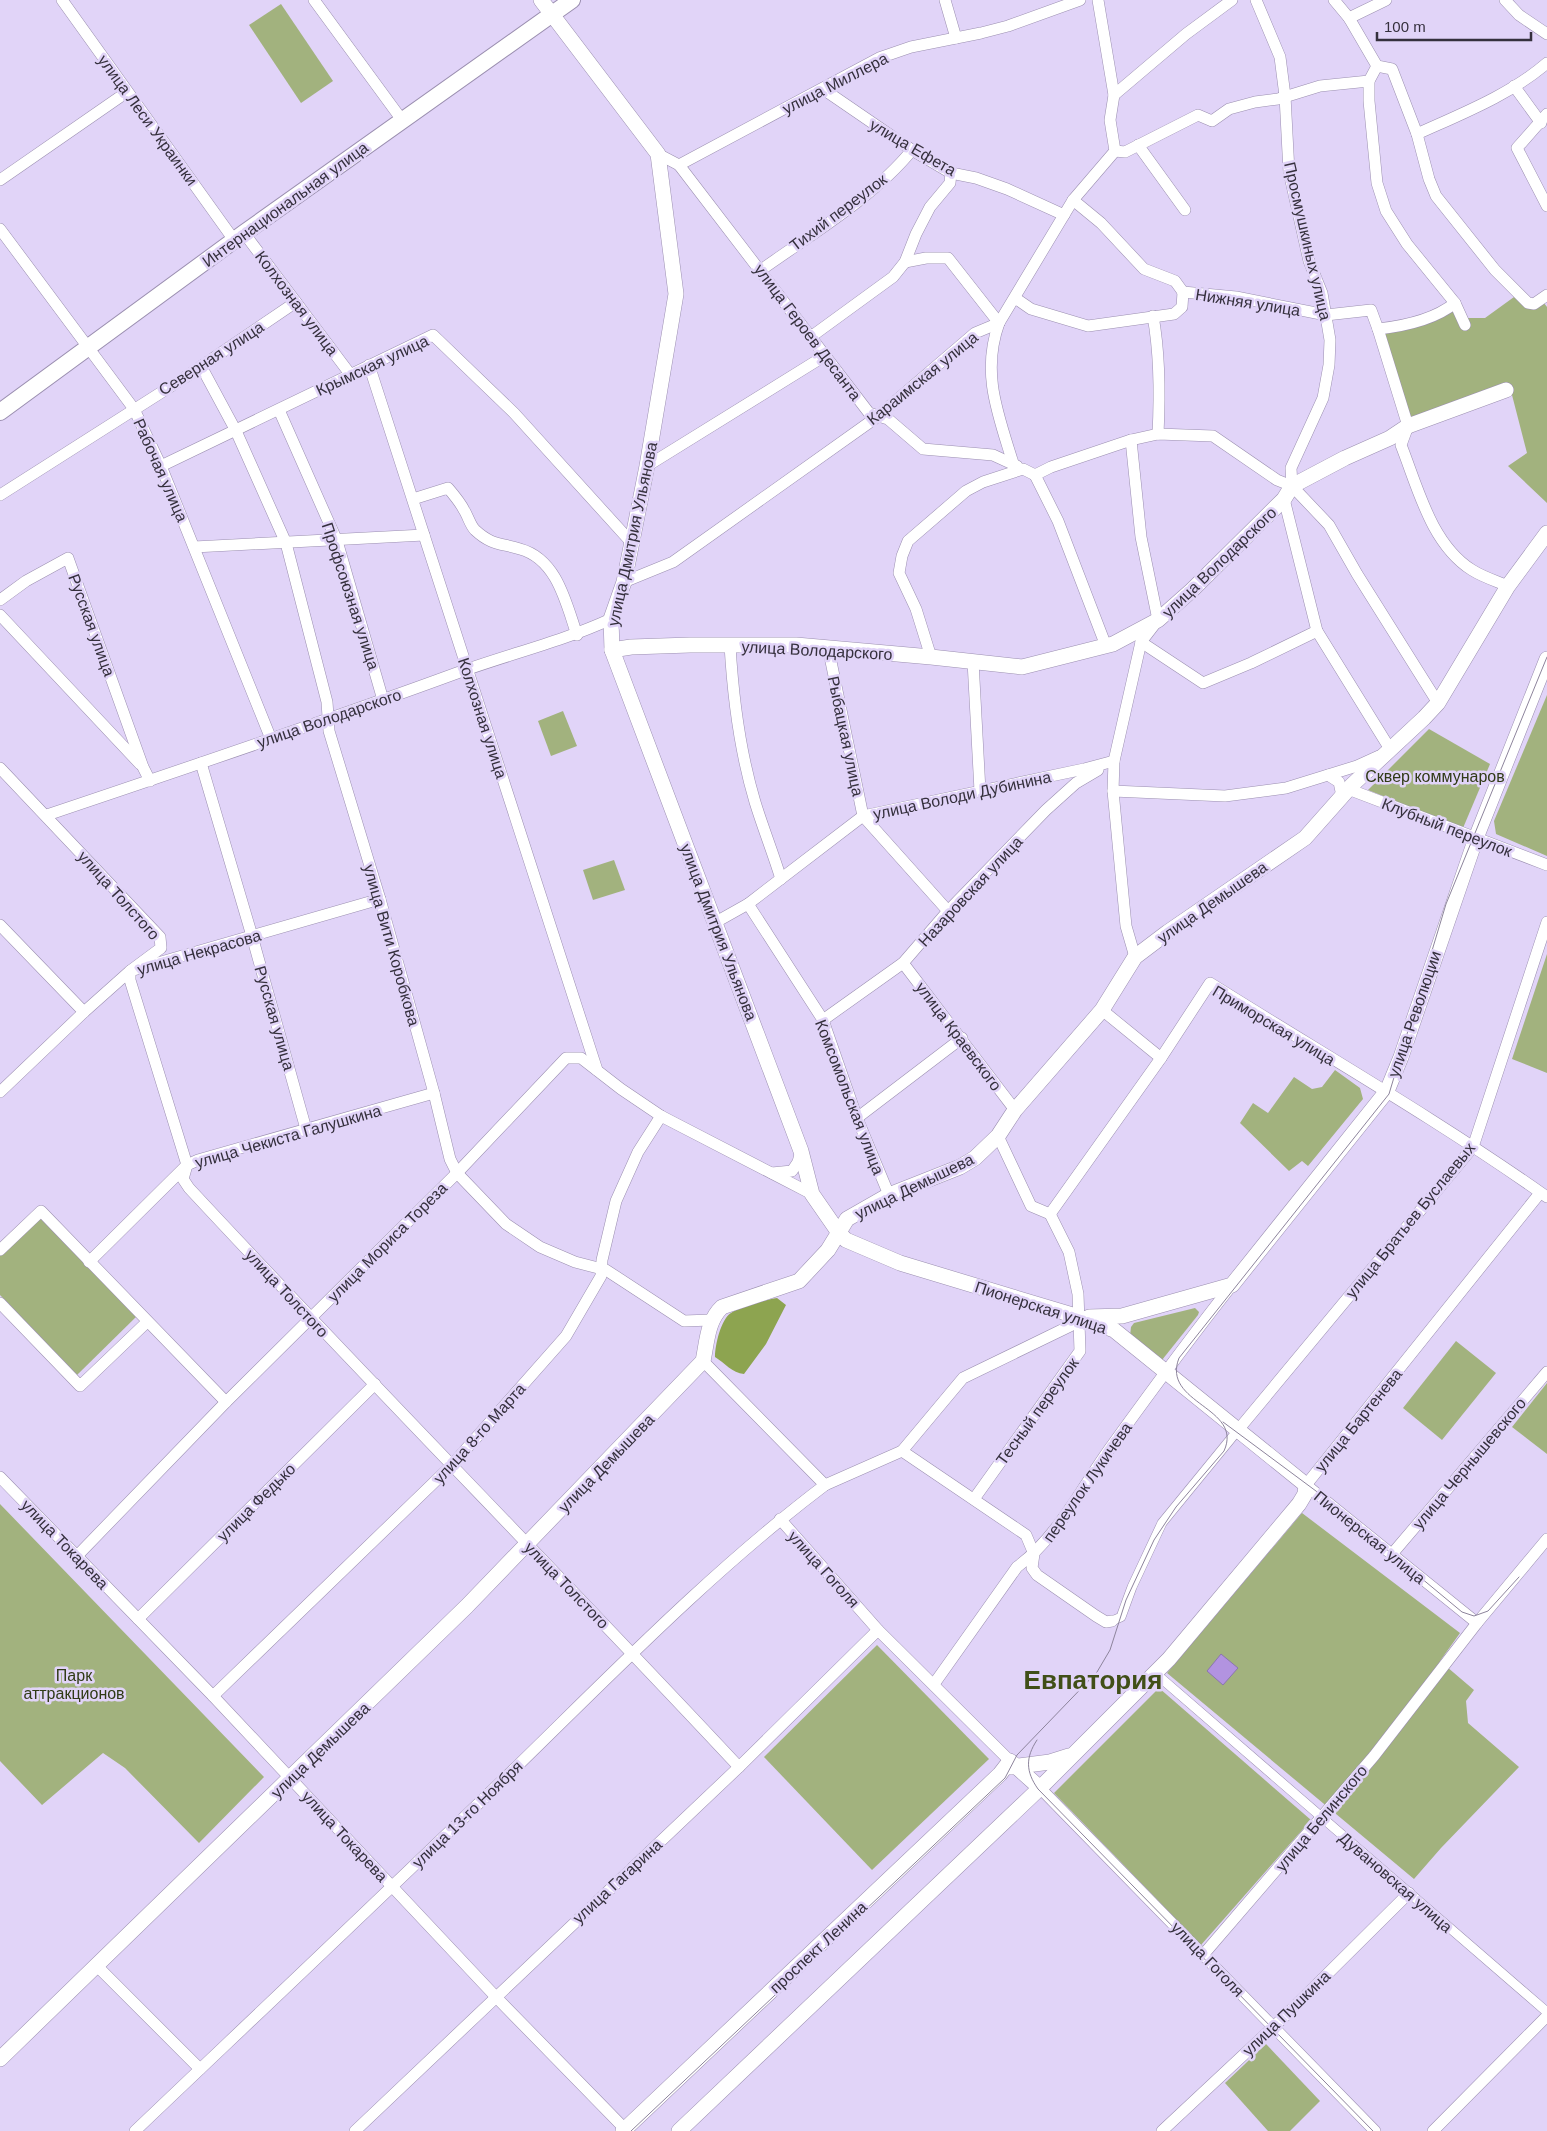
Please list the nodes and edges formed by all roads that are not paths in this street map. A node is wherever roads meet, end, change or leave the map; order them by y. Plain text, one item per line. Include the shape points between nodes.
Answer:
1 (62, 0) edge
2 (314, 0) edge
3 (541, 0) edge
4 (572, 0) edge
5 (945, 0) edge
6 (1080, 0) edge
7 (1098, 0) edge
8 (1232, 0) edge
9 (1256, 0) edge
10 (1334, 0) edge
11 (1386, 0) edge
12 (1505, 0) edge
13 (552, 15) junction
14 (1348, 18) junction
15 (1547, 34) edge
16 (956, 38) junction
17 (1547, 63) edge
18 (1377, 66) junction
19 (1369, 81) junction
20 (1514, 86) junction
21 (823, 89) junction
22 (127, 92) junction
23 (1114, 95) junction
24 (1285, 96) junction
25 (1544, 119) edge
26 (402, 120) junction
27 (1417, 134) junction
28 (1138, 145) junction
29 (912, 150) junction
30 (1115, 151) junction
31 (658, 154) junction
32 (679, 165) junction
33 (951, 173) junction
34 (0, 180) edge
35 (1073, 200) junction
36 (1547, 206) edge
37 (1185, 210) dead end
38 (1064, 216) junction
39 (0, 229) edge
40 (239, 236) junction
41 (905, 262) junction
42 (761, 270) junction
43 (1183, 292) junction
44 (1547, 295) edge
45 (1015, 298) junction
46 (296, 302) junction
47 (1455, 304) junction
48 (1326, 315) junction
49 (1153, 316) junction
50 (999, 323) junction
51 (1465, 324) dead end
52 (1378, 329) junction
53 (812, 336) junction
54 (88, 348) junction
55 (826, 355) junction
56 (369, 365) junction
57 (201, 366) junction
58 (350, 374) junction
59 (1506, 390) dead end
60 (134, 409) junction
61 (279, 410) junction
62 (0, 412) edge
63 (877, 416) junction
64 (1408, 426) junction
65 (236, 431) junction
66 (1158, 434) junction
67 (1131, 440) junction
68 (161, 466) junction
69 (647, 466) junction
70 (1018, 466) junction
71 (1035, 475) junction
72 (1292, 486) junction
73 (0, 495) edge
74 (413, 499) junction
75 (1284, 499) junction
76 (1547, 533) edge
77 (424, 535) junction
78 (337, 541) junction
79 (631, 542) junction
80 (286, 543) junction
81 (194, 547) junction
82 (624, 582) junction
83 (1508, 586) junction
84 (0, 600) edge
85 (0, 615) edge
86 (611, 619) junction
87 (1158, 620) junction
88 (1317, 631) junction
89 (577, 635) junction
90 (1141, 642) junction
91 (730, 645) junction
92 (1106, 646) junction
93 (828, 647) junction
94 (612, 650) junction
95 (931, 657) junction
96 (1547, 659) edge
97 (973, 662) junction
98 (467, 670) junction
99 (383, 700) junction
100 (1438, 703) junction
101 (329, 720) junction
102 (271, 739) junction
103 (1389, 751) junction
104 (1114, 761) junction
105 (201, 763) junction
106 (143, 767) junction
107 (0, 768) edge
108 (1328, 775) junction
109 (150, 780) junction
110 (980, 791) junction
111 (1113, 791) junction
112 (1345, 792) junction
113 (47, 815) junction
114 (863, 816) junction
115 (1476, 838) junction
116 (1547, 865) edge
117 (781, 879) junction
118 (380, 899) junction
119 (748, 904) junction
120 (948, 911) junction
121 (716, 922) junction
122 (1547, 922) edge
123 (2, 930) edge
124 (252, 936) junction
125 (1135, 957) junction
126 (904, 962) junction
127 (130, 971) junction
128 (1102, 1010) junction
129 (84, 1012) junction
130 (823, 1020) junction
131 (962, 1038) junction
132 (1161, 1058) junction
133 (597, 1070) junction
134 (1387, 1091) junction
135 (0, 1092) edge
136 (434, 1093) junction
137 (1014, 1110) junction
138 (661, 1116) junction
139 (857, 1118) junction
140 (306, 1129) junction
141 (998, 1136) junction
142 (1473, 1147) junction
143 (801, 1151) junction
144 (187, 1165) junction
145 (457, 1173) junction
146 (770, 1173) junction
147 (812, 1194) junction
148 (889, 1195) junction
149 (1544, 1195) edge
150 (1050, 1214) junction
151 (839, 1233) junction
152 (0, 1250) edge
153 (90, 1262) junction
154 (602, 1269) junction
155 (1232, 1285) junction
156 (0, 1302) edge
157 (1122, 1316) junction
158 (310, 1318) junction
159 (1080, 1318) junction
160 (711, 1320) junction
161 (146, 1322) junction
162 (1114, 1330) junction
163 (703, 1362) junction
164 (1166, 1372) junction
165 (1547, 1372) edge
166 (375, 1384) junction
167 (226, 1402) junction
168 (1238, 1430) junction
169 (902, 1451) junction
170 (452, 1465) junction
171 (0, 1477) edge
172 (824, 1485) junction
173 (1306, 1485) junction
174 (974, 1499) junction
175 (780, 1519) junction
176 (1547, 1539) edge
177 (528, 1545) junction
178 (1034, 1554) junction
179 (1392, 1554) junction
180 (76, 1557) junction
181 (138, 1619) junction
182 (1112, 1621) joint
183 (1477, 1623) junction
184 (878, 1630) junction
185 (633, 1653) junction
186 (1154, 1673) junction
187 (934, 1684) junction
188 (213, 1696) junction
189 (1073, 1754) junction
190 (1013, 1763) junction
191 (739, 1767) junction
192 (290, 1778) junction
193 (1040, 1788) junction
194 (1321, 1818) junction
195 (392, 1887) junction
196 (1409, 1893) junction
197 (1203, 1955) junction
198 (97, 1966) junction
199 (495, 1996) junction
200 (1547, 2012) edge
201 (1547, 2016) edge
202 (1273, 2027) junction
203 (0, 2059) edge
204 (200, 2069) junction
205 (625, 2130) edge
206 (135, 2131) edge
207 (355, 2131) edge
208 (679, 2131) edge
209 (1162, 2131) edge
210 (1375, 2131) edge
211 (1433, 2131) edge

1 - 22 street, улица Леси Украинки
2 - 26 street
3 - 13 street
4 - 13 main road, Интернациональная улица
5 - 16 street
6 - 16 street, улица Миллера via 1008,26
7 - 23 street
8 - 23 street
9 - 24 street, Просмушкиных улица via 1280,57
10 - 14 street
11 - 14 street
12 - 15 street via 1519,15
13 - 26 main road, Интернациональная улица
13 - 31 street
14 - 18 street
16 - 21 street, улица Миллера via 911,47 879,58
17 - 20 street
18 - 19 street
18 - 27 street via 1392,69
19 - 24 street via 1320,86
19 - 47 street via 1377,183 1386,211 1407,244
20 - 25 street
20 - 27 street
21 - 29 street, улица Ефета
21 - 32 street, улица Миллера
22 - 34 street
22 - 40 street, улица Леси Украинки
23 - 30 street via 1110,120
24 - 28 street via 1229,109 1212,121 1198,115
24 - 48 street, Просмушкиных улица via 1289,172
25 - 36 street via 1517,148
26 - 40 main road, Интернациональная улица
27 - 44 street via 1428,179 1436,196 1495,270 1528,303 1534,304
28 - 30 street via 1125,152
28 - 37 street
29 - 33 street, улица Ефета
29 - 42 street, Тихий переулок via 865,195
30 - 35 street
31 - 32 street
31 - 69 street, улица Дмитрия Ульянова via 676,294
32 - 42 street, улица Героев Десанта
33 - 38 street, улица Ефета via 1007,189
33 - 41 street via 950,183 930,207
35 - 38 street
35 - 43 street via 1101,223 1144,269 1175,281
38 - 45 street
39 - 54 street, Рабочая улица
40 - 46 street, Колхозная улица
40 - 54 main road, Интернациональная улица
41 - 50 street via 948,258
41 - 53 street via 893,277
42 - 53 street, улица Героев Десанта
43 - 48 street, Нижняя улица via 1236,297
43 - 49 street, Нижняя улица via 1182,307 1174,314
45 - 49 street, Нижняя улица via 1031,309 1083,326
45 - 50 street
46 - 57 street, Северная улица
46 - 58 street, Колхозная улица
47 - 51 street
47 - 52 street via 1442,313 1398,327
48 - 52 street, Нижняя улица via 1371,310
48 - 72 street, Просмушкиных улица via 1330,348 1323,398 1291,468
49 - 66 street via 1160,396
50 - 63 street, Караимская улица via 975,333
50 - 70 street via 990,372 993,391
52 - 64 street
53 - 55 street, улица Героев Десанта
54 - 60 street, Рабочая улица
54 - 62 main road, Интернациональная улица
55 - 63 street, улица Героев Десанта via 870,413
55 - 69 street
56 - 58 street, Крымская улица
56 - 74 street, Колхозная улица
56 - 79 street, Крымская улица via 432,335 514,413
57 - 60 street, Северная улица
57 - 65 street, улица Вити Коробкова
58 - 61 street, Крымская улица
59 - 64 street
60 - 68 street, Рабочая улица
60 - 73 street, Северная улица
61 - 65 street, Крымская улица
61 - 78 street, Профсоюзная улица
63 - 70 street, улица Героев Десанта via 888,419 923,449 993,455
63 - 82 street, Караимская улица via 673,562
64 - 72 street
64 - 83 street via 1400,445 1434,528 1452,553 1472,571
65 - 68 street, Крымская улица
65 - 80 street, улица Вити Коробкова
66 - 67 street
66 - 72 street via 1213,436 1277,480
67 - 71 street
67 - 87 street via 1141,537
68 - 81 street, Рабочая улица
69 - 79 street, улица Дмитрия Ульянова
70 - 71 street, улица Героев Десанта
70 - 95 street via 966,491 908,541 899,573 916,609
71 - 92 street via 1058,521
72 - 75 street, улица Володарского
72 - 100 street via 1329,525
74 - 77 street, Колхозная улица
74 - 89 street via 448,488 473,529 492,543 532,553 541,560 554,575
75 - 87 street, улица Володарского
75 - 88 street
76 - 83 street, улица Демышева
77 - 78 street
77 - 98 street, Колхозная улица
78 - 80 street
78 - 99 street, Профсоюзная улица
79 - 82 street, улица Дмитрия Ульянова
80 - 81 street
80 - 101 street, улица Вити Коробкова
81 - 102 street, Рабочая улица
82 - 86 street, улица Дмитрия Ульянова
83 - 100 street, улица Демышева
84 - 106 street, Русская улица via 26,581 68,558
85 - 106 street, Русская улица
86 - 89 street, улица Володарского
86 - 94 street, улица Дмитрия Ульянова
87 - 90 street
87 - 92 street, улица Володарского
88 - 90 street via 1203,683
88 - 103 street
89 - 98 street, улица Володарского
90 - 104 street
91 - 93 street, улица Володарского
91 - 94 street, улица Володарского
91 - 117 street via 734,695 754,800
92 - 97 street, улица Володарского via 1022,667
93 - 95 street, улица Володарского
93 - 114 street, Рыбацкая улица
94 - 121 street, улица Дмитрия Ульянова
95 - 97 street, улица Володарского
96 - 115 street, улица Революции
97 - 110 street
98 - 99 street, улица Володарского
98 - 133 street, Колхозная улица
99 - 101 street, улица Володарского
100 - 103 street, улица Демышева
101 - 102 street, улица Володарского
101 - 118 street, улица Вити Коробкова via 329,731
102 - 105 street, улица Володарского
103 - 108 street
103 - 112 street, улица Демышева
104 - 110 street, улица Володи Дубинина
104 - 111 street
104 - 120 street, Назаровская улица via 1076,783
105 - 109 street, улица Володарского
105 - 124 street, Русская улица
106 - 109 street, Русская улица
107 - 113 street, улица Толстого
108 - 111 street via 1286,788 1226,796
108 - 112 street via 1339,782
109 - 113 street, улица Володарского
110 - 114 street, улица Володи Дубинина
111 - 125 street via 1126,926
112 - 115 street, Клубный переулок
112 - 125 street, улица Демышева via 1305,838
113 - 127 street, улица Толстого via 160,937 160,948
114 - 117 street, улица Володи Дубинина
114 - 120 street, Рыбацкая улица
115 - 116 street, Клубный переулок
115 - 134 street, улица Революции
117 - 119 street, улица Володи Дубинина
118 - 124 street, улица Некрасова
118 - 136 street, улица Вити Коробкова
119 - 121 street
119 - 130 street, Комсомольская улица
120 - 126 street, Назаровская улица
121 - 143 street, улица Дмитрия Ульянова
122 - 142 street, улица Братьев Буслаевых
123 - 129 street
124 - 127 street, улица Некрасова
124 - 140 street, Русская улица
125 - 128 street, улица Демышева
126 - 130 street, Назаровская улица
126 - 131 street, улица Краевского
127 - 129 street, улица Некрасова
127 - 144 street, улица Толстого via 136,1002
128 - 132 street
128 - 137 street, улица Демышева
129 - 135 street, улица Некрасова
130 - 139 street, Комсомольская улица
131 - 137 street, улица Краевского
131 - 139 street
132 - 134 street, Приморская улица via 1210,983
132 - 150 street, Приморская улица
133 - 138 street, Пионерская улица
133 - 145 street, улица Мориса Тореза via 581,1058 566,1058
134 - 142 street, Приморская улица
134 - 155 street, улица Революции
136 - 140 street, улица Чекиста Галушкина
136 - 145 street, улица Вити Коробкова via 450,1158
137 - 141 street, улица Демышева
138 - 146 street, Пионерская улица
138 - 154 street, улица 8-го Марта via 623,1182 607,1236
139 - 148 street, Комсомольская улица
140 - 144 street, улица Чекиста Галушкина
141 - 148 street, улица Демышева via 975,1158 960,1167
141 - 150 street via 1031,1206
142 - 149 street, Приморская улица
142 - 168 street, улица Братьев Буслаевых
143 - 146 street via 792,1171
143 - 147 street, улица Дмитрия Ульянова
144 - 153 street, улица Чекиста Галушкина
144 - 158 street, улица Толстого via 183,1179 189,1188
145 - 154 street, улица Вити Коробкова via 506,1224 540,1248
145 - 158 street, улица Мориса Тореза
146 - 147 street, Пионерская улица
147 - 151 street, Пионерская улица
148 - 151 street, улица Демышева via 847,1220
149 - 173 street, улица Бартенева
150 - 159 street via 1069,1252
151 - 159 street, Пионерская улица via 846,1240 900,1262
151 - 160 street, улица Демышева via 799,1281 722,1307
152 - 153 street via 41,1211
153 - 161 street
154 - 160 street, улица Вити Коробкова via 684,1321
154 - 170 street, улица 8-го Марта via 602,1276 566,1336
155 - 157 street
155 - 164 street, улица Революции
156 - 161 street via 80,1386
157 - 159 street
157 - 162 street
158 - 166 street, улица Толстого
158 - 167 street, улица Мориса Тореза
159 - 162 street, Пионерская улица
159 - 169 street via 1070,1326 962,1378
159 - 174 street, Тесный переулок via 1080,1351
160 - 163 street
161 - 167 street
162 - 164 street, Пионерская улица
163 - 172 street
163 - 177 street, улица Демышева
164 - 168 street, Пионерская улица
164 - 178 street, переулок Лукичева via 1055,1531
165 - 179 street, улица Чернышевского
166 - 170 street, улица Толстого
166 - 181 street, улица Федько
167 - 180 street, улица Мориса Тореза
168 - 173 street, Пионерская улица
168 - 182 street via 1162,1523 1121,1617
169 - 172 street
169 - 174 street
170 - 177 street, улица Толстого
170 - 188 street, улица 8-го Марта
171 - 180 street, улица Токарева
172 - 175 street, улица Гоголя
173 - 179 street, Пионерская улица
173 - 186 street, улица Бартенева via 1300,1504 1188,1638
174 - 178 street via 1026,1535
175 - 184 street, улица Гоголя
175 - 185 street, улица 13-го Ноября
176 - 183 street
177 - 185 street, улица Толстого
177 - 192 street, улица Демышева
178 - 182 street via 1032,1568 1037,1575 1096,1616 1106,1622
178 - 187 street, переулок Лукичева via 1017,1567
179 - 183 street, Пионерская улица
180 - 181 street, улица Токарева
181 - 188 street, улица Токарева
183 - 194 street, улица Белинского
184 - 187 street, улица Гоголя
184 - 191 street, улица Гагарина
185 - 191 street, улица Толстого
185 - 195 street, улица 13-го Ноября
186 - 189 street, улица Бартенева
186 - 194 street, Дувановская улица
187 - 190 street, улица Гоголя
188 - 192 street, улица Токарева
189 - 190 street via 1050,1762
189 - 193 street, улица Бартенева
190 - 193 street
190 - 205 street, проспект Ленина
191 - 199 street, улица Гагарина
192 - 195 street, улица Токарева
192 - 198 street, улица Демышева
193 - 197 street, улица Гоголя
193 - 208 street
194 - 196 street, Дувановская улица
194 - 197 street, улица Белинского
195 - 199 street, улица Токарева
195 - 204 street, улица 13-го Ноября
196 - 200 street, Дувановская улица
196 - 202 street, улица Пушкина
197 - 202 street, улица Гоголя
198 - 203 street, улица Демышева
198 - 204 street
199 - 205 street, улица Токарева
199 - 207 street, улица Гагарина
201 - 211 street
202 - 209 street, улица Пушкина
202 - 210 street, улица Гоголя
204 - 206 street, улица 13-го Ноября

